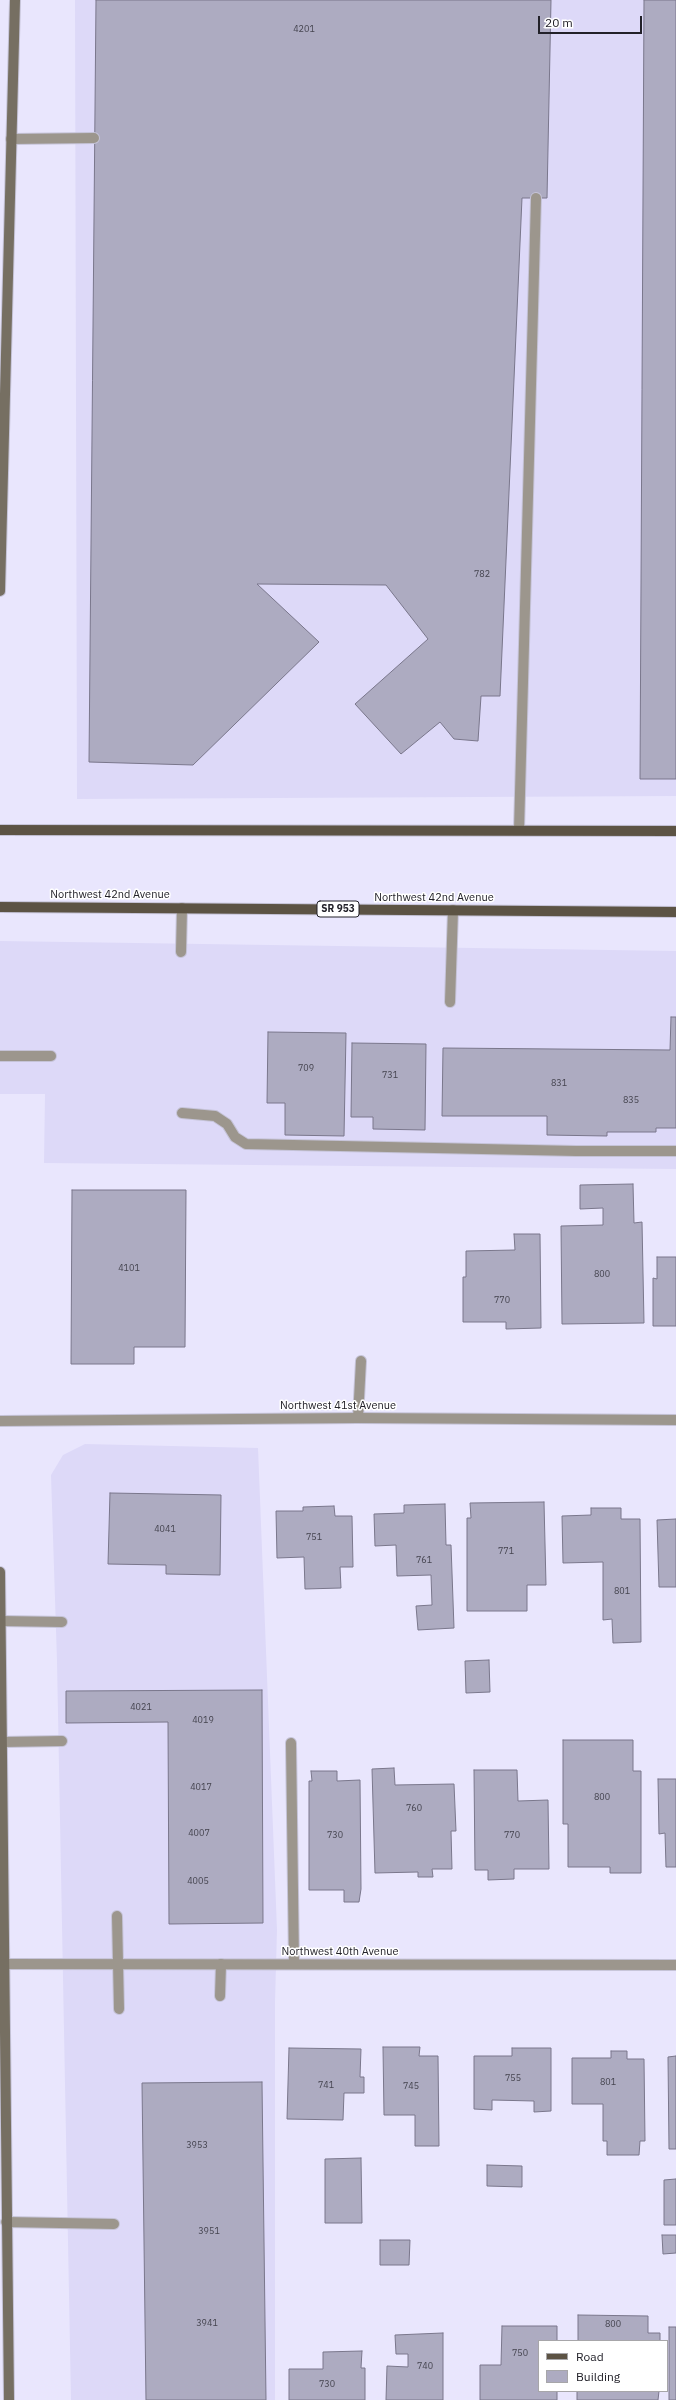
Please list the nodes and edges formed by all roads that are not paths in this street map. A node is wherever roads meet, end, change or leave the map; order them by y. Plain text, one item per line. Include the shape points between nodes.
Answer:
1 (15, 0) edge
2 (94, 138) dead end
3 (12, 140) junction
4 (536, 198) dead end
5 (0, 591) edge
6 (0, 830) edge
7 (518, 830) junction
8 (676, 831) edge
9 (0, 907) edge
10 (182, 908) junction
11 (453, 910) junction
12 (676, 912) edge
13 (181, 952) dead end
14 (450, 1002) dead end
15 (0, 1056) edge
16 (51, 1056) dead end
17 (182, 1113) dead end
18 (676, 1151) edge
19 (361, 1361) dead end
20 (358, 1418) junction
21 (676, 1420) edge
22 (0, 1421) edge
23 (0, 1572) edge
24 (1, 1621) junction
25 (62, 1622) dead end
26 (1, 1727) edge
27 (62, 1741) dead end
28 (3, 1742) junction
29 (291, 1743) dead end
30 (117, 1916) dead end
31 (4, 1964) junction
32 (118, 1964) junction
33 (221, 1964) junction
34 (294, 1964) junction
35 (676, 1965) edge
36 (220, 1996) dead end
37 (119, 2009) dead end
38 (6, 2222) junction
39 (114, 2224) dead end
40 (9, 2400) edge

1 - 3 main road
2 - 3 street
3 - 5 main road
4 - 7 street
6 - 7 main road
7 - 8 main road
9 - 10 main road, Northwest 42nd Avenue / SR 953
10 - 11 main road, Northwest 42nd Avenue / SR 953
10 - 13 street
11 - 12 main road, Northwest 42nd Avenue / SR 953
11 - 14 street
15 - 16 street
17 - 18 street via 215,1116 227,1124 236,1137 246,1144
19 - 20 street
20 - 21 street, Northwest 41st Avenue
20 - 22 street, Northwest 41st Avenue
23 - 24 main road
24 - 25 street
24 - 26 main road
26 - 28 main road
27 - 28 street
28 - 31 main road
29 - 34 street
30 - 32 street
31 - 32 street, Northwest 40th Avenue
31 - 38 main road
32 - 33 street, Northwest 40th Avenue
32 - 37 street
33 - 34 street, Northwest 40th Avenue
33 - 36 street
34 - 35 street, Northwest 40th Avenue
38 - 39 street
38 - 40 main road

